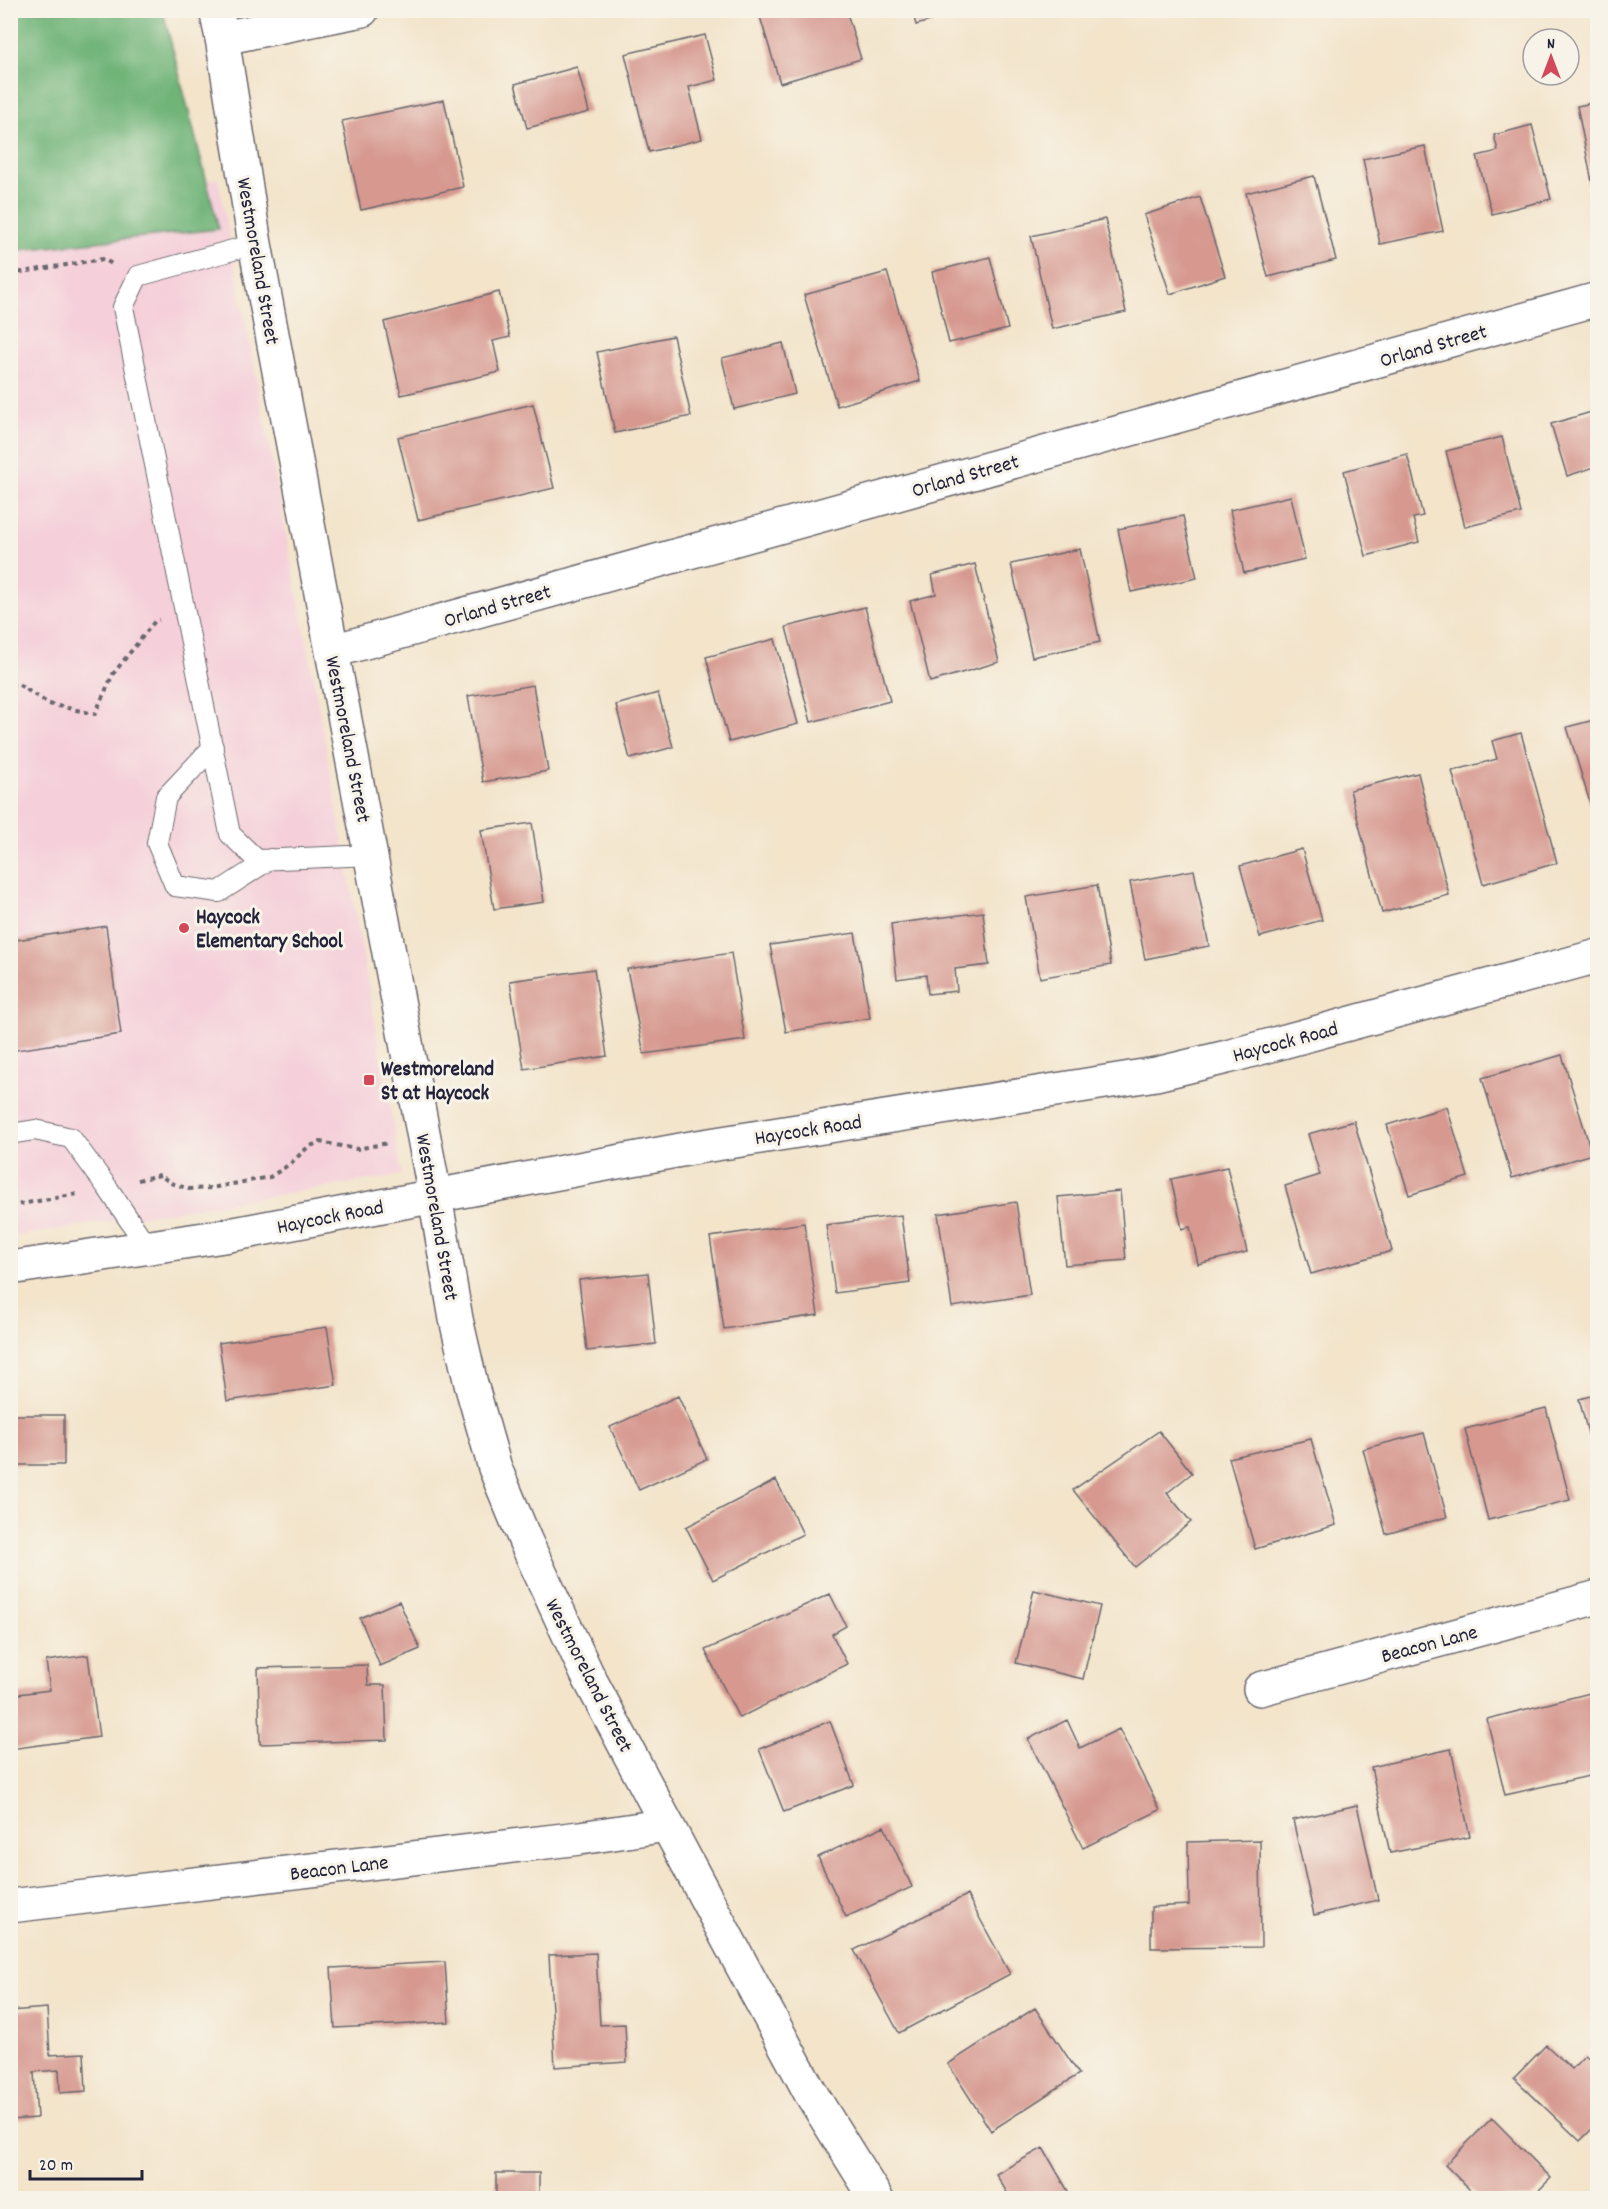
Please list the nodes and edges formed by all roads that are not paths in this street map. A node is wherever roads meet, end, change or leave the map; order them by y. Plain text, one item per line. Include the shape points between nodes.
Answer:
1 (362, 10) edge
2 (219, 24) edge
3 (255, 244) junction
4 (1598, 299) edge
5 (333, 651) junction
6 (213, 747) junction
7 (371, 855) junction
8 (270, 859) junction
9 (1598, 956) edge
10 (10, 1134) edge
11 (435, 1196) junction
12 (148, 1248) junction
13 (10, 1268) edge
14 (1598, 1597) edge
15 (1260, 1689) dead end
16 (667, 1825) junction
17 (10, 1906) edge
18 (876, 2199) edge

1 - 2 street
2 - 3 street, Westmoreland Street
3 - 5 street, Westmoreland Street
3 - 6 lane via 138,276 123,307
4 - 5 street, Orland Street
5 - 7 street, Westmoreland Street
6 - 8 lane via 230,834 257,861
6 - 8 lane via 166,797 157,843 175,886 219,892
7 - 8 lane
7 - 11 street, Westmoreland Street
9 - 11 street, Haycock Road via 1156,1074 697,1147
10 - 12 lane via 35,1130 71,1138
11 - 12 street, Haycock Road
11 - 16 street, Westmoreland Street via 456,1319 495,1468 587,1674
12 - 13 street, Haycock Road
14 - 15 street, Beacon Lane
16 - 17 street, Beacon Lane via 580,1839
16 - 18 street, Westmoreland Street via 810,2092

